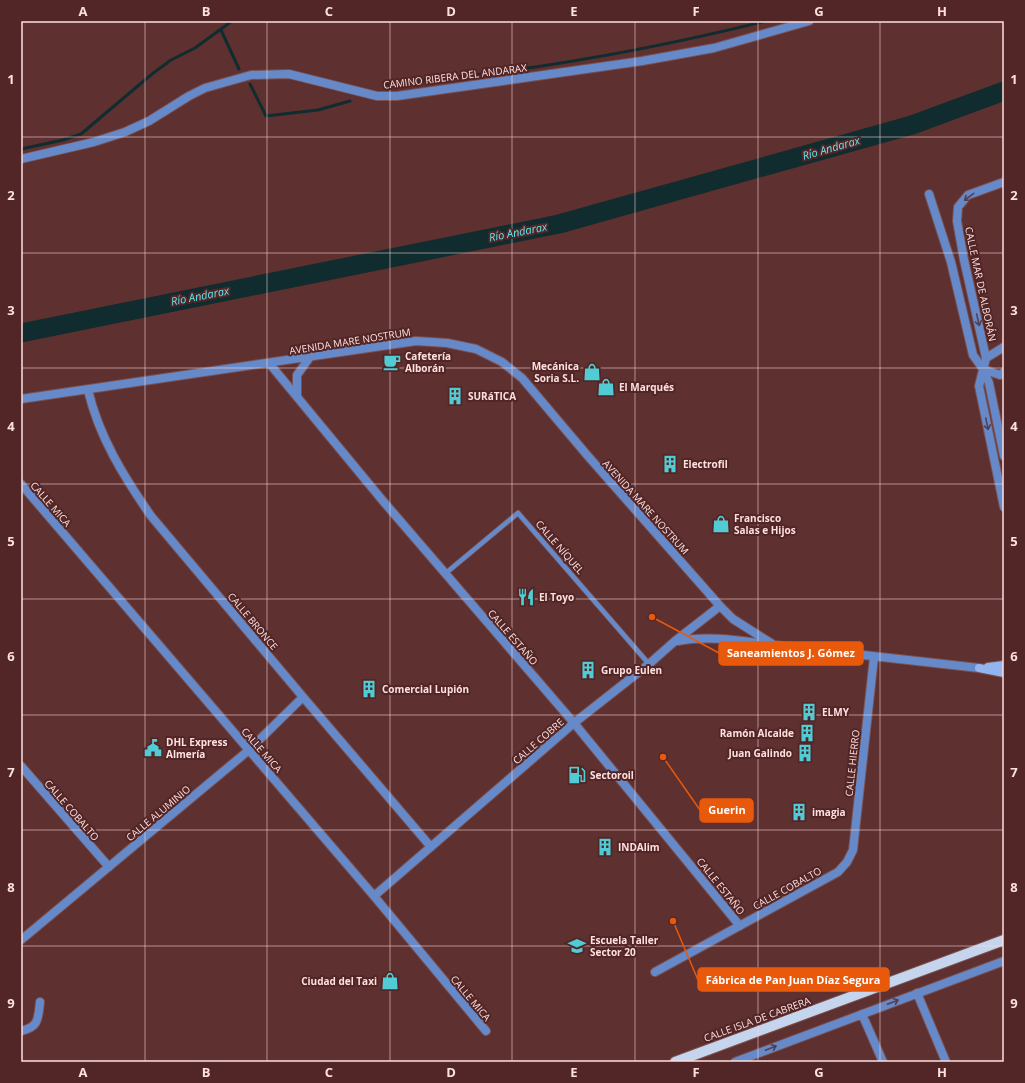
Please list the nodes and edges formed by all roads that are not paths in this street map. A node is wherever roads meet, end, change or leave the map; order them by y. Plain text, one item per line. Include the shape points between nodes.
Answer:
1 (809, 21) edge
2 (21, 159) edge
3 (1004, 182) edge
4 (929, 194) dead end
5 (1004, 347) edge
6 (310, 357) junction
7 (986, 358) junction
8 (269, 363) junction
9 (983, 369) junction
10 (1004, 372) edge
11 (88, 390) junction
12 (298, 396) junction
13 (21, 399) edge
14 (1004, 456) edge
15 (21, 484) edge
16 (1004, 508) edge
17 (446, 573) junction
18 (720, 606) junction
19 (675, 641) junction
20 (774, 645) junction
21 (874, 657) junction
22 (649, 664) junction
23 (1004, 665) edge
24 (979, 668) junction
25 (1004, 673) edge
26 (303, 697) junction
27 (574, 723) junction
28 (249, 750) junction
29 (21, 766) edge
30 (431, 847) junction
31 (109, 867) junction
32 (843, 867) joint
33 (374, 896) junction
34 (740, 926) junction
35 (21, 940) edge
36 (1004, 940) edge
37 (1004, 961) edge
38 (655, 972) dead end
39 (917, 993) junction
40 (40, 1002) dead end
41 (862, 1014) junction
42 (21, 1031) edge
43 (486, 1031) dead end
44 (675, 1062) edge
45 (736, 1062) edge
46 (883, 1062) edge
47 (946, 1062) edge

1 - 2 street, CAMINO RIBERA DEL ANDARAX via 714,48 397,96 377,96 289,74 251,75 205,88 125,132
3 -> 7 street, CALLE MAR DE ALBORÁN via 968,195 958,207 957,220 964,260
4 - 9 street via 951,262 973,355
5 - 7 street
6 - 8 street, AVENIDA MARE NOSTRUM
6 - 12 street via 297,375
6 - 18 street, AVENIDA MARE NOSTRUM via 416,340 447,342 476,349 502,362 522,378
7 - 9 street, CALLE MAR DE ALBORÁN
8 - 11 street, AVENIDA MARE NOSTRUM
8 - 12 street, CALLE ESTAÑO
9 - 10 street via 1000,375
9 - 14 street via 989,383
9 -> 16 street, CALLE MAR DE ALBORÁN via 979,386
11 - 13 street, AVENIDA MARE NOSTRUM
11 - 26 street, CALLE BRONCE via 94,413 109,448 138,497
12 - 17 street, CALLE ESTAÑO via 383,501
15 - 28 street, CALLE MICA
17 - 22 lane, CALLE NÍQUEL via 518,513
17 - 27 street, CALLE ESTAÑO
18 - 19 street, CALLE COBRE
18 - 20 street, AVENIDA MARE NOSTRUM via 733,619
19 - 20 street, AVENIDA MARE NOSTRUM via 701,638
19 - 22 street, CALLE COBRE
20 - 21 street, AVENIDA MARE NOSTRUM
21 - 24 street, AVENIDA MARE NOSTRUM
21 - 32 street, CALLE HIERRO via 853,850
22 - 27 street, CALLE COBRE
23 - 24 street, AVENIDA MARE NOSTRUM
24 - 25 street, AVENIDA MARE NOSTRUM
26 - 28 street, CALLE ALUMINIO
26 - 30 street, CALLE BRONCE
27 - 30 street, CALLE COBRE
27 - 34 street, CALLE ESTAÑO
28 - 31 street, CALLE ALUMINIO
28 - 33 street, CALLE MICA
29 - 31 street, CALLE COBALTO
30 - 33 street, CALLE COBRE
31 - 35 street, CALLE ALUMINIO
32 - 34 street, CALLE COBALTO
33 - 43 street, CALLE MICA
34 - 38 street, CALLE COBALTO
36 - 44 main road, CALLE ISLA DE CABRERA
37 - 39 street
41 -> 39 street
39 - 47 street
40 - 42 street via 38,1021 30,1029
45 -> 41 street
41 - 46 street

